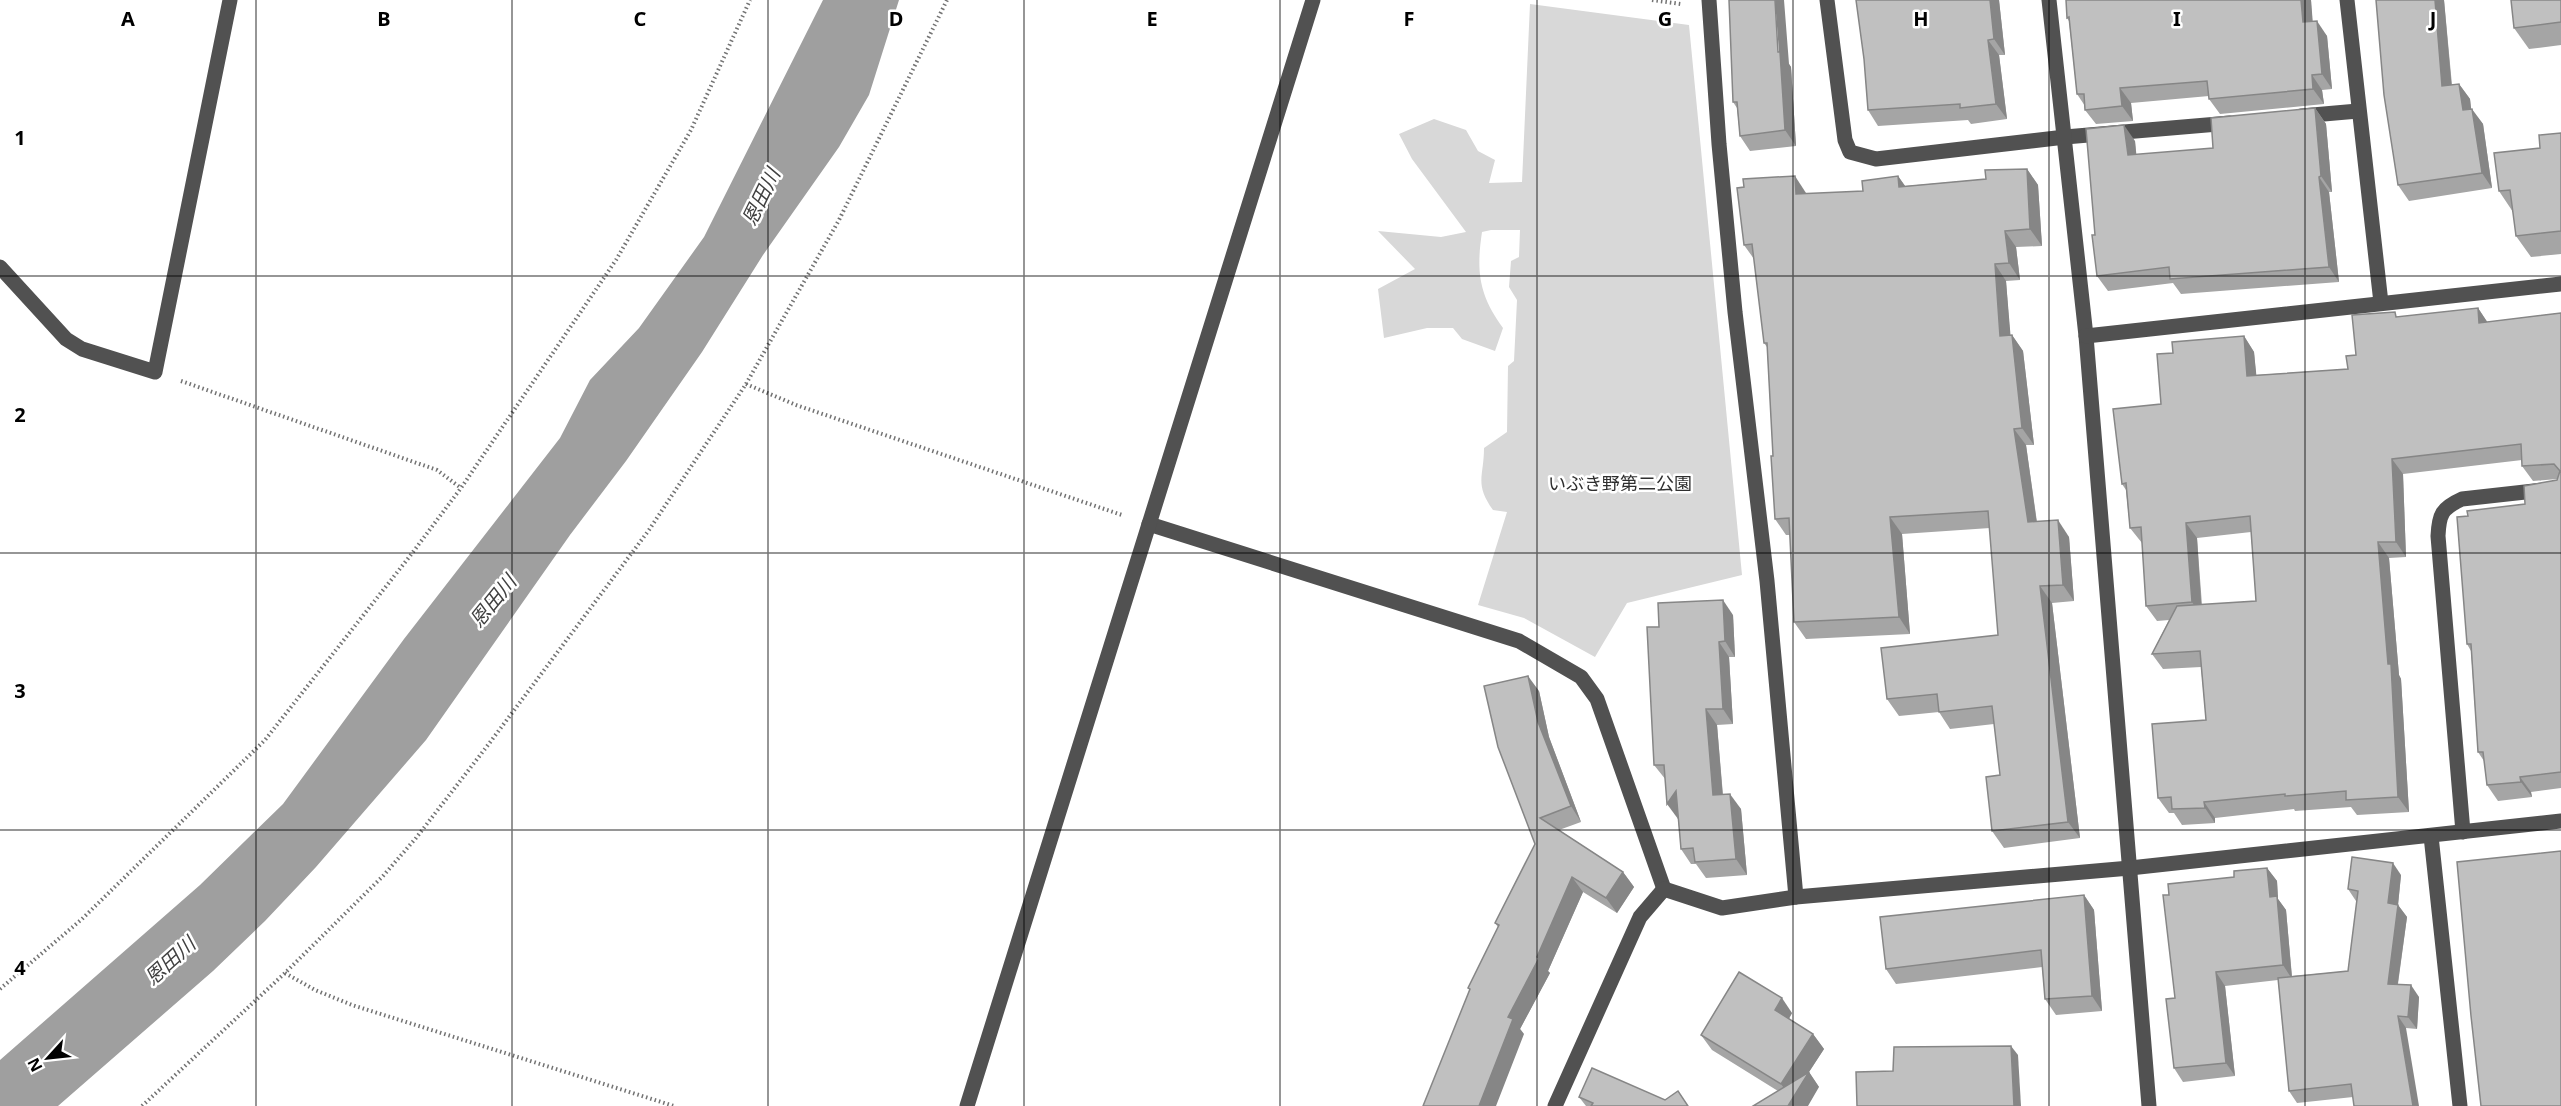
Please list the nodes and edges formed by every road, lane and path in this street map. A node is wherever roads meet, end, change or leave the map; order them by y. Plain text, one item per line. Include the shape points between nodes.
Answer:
1 (230, 0) edge
2 (750, 0) edge
3 (947, 0) edge
4 (1313, 0) edge
5 (1652, 0) edge
6 (1709, 0) edge
7 (1827, 0) edge
8 (2049, 0) edge
9 (2347, 0) edge
10 (1674, 5) dead end
11 (2358, 111) junction
12 (2288, 117) edge
13 (2241, 122) edge
14 (2065, 137) junction
15 (0, 267) edge
16 (2561, 284) edge
17 (2382, 303) junction
18 (2086, 336) junction
19 (155, 372) junction
20 (746, 384) junction
21 (461, 488) junction
22 (2561, 488) edge
23 (1149, 524) junction
24 (2561, 821) edge
25 (2463, 832) junction
26 (2431, 836) junction
27 (2130, 868) junction
28 (1664, 889) junction
29 (1796, 897) junction
30 (285, 973) junction
31 (0, 989) edge
32 (142, 1106) edge
33 (674, 1106) edge
34 (968, 1106) edge
35 (1555, 1106) edge
36 (2149, 1106) edge
37 (2460, 1106) edge

1 - 19 street
2 - 21 path via 691,130 616,260
3 - 20 path via 839,220
4 - 23 street
5 - 10 path
6 - 29 street via 1735,312 1767,580
7 - 14 street via 1845,140 1850,152 1876,159
8 - 14 street
9 - 11 street
11 - 12 street
11 - 17 street
13 - 14 street
14 - 18 street
15 - 19 street via 66,339 82,349
16 - 17 street
17 - 18 street
18 - 27 street
19 - 21 path via 437,470
20 - 23 path via 796,405
20 - 30 path via 649,530 430,819 383,876
21 - 31 path via 265,740 82,919
22 - 25 street via 2462,499 2448,505 2438,518
23 - 28 street via 1519,641 1581,677 1597,699
23 - 34 street
24 - 25 street
25 - 26 street
26 - 27 street
26 - 37 street
27 - 29 street
27 - 36 street
28 - 29 street via 1722,908
28 - 35 street via 1640,916
30 - 32 path
30 - 33 path via 352,1005

